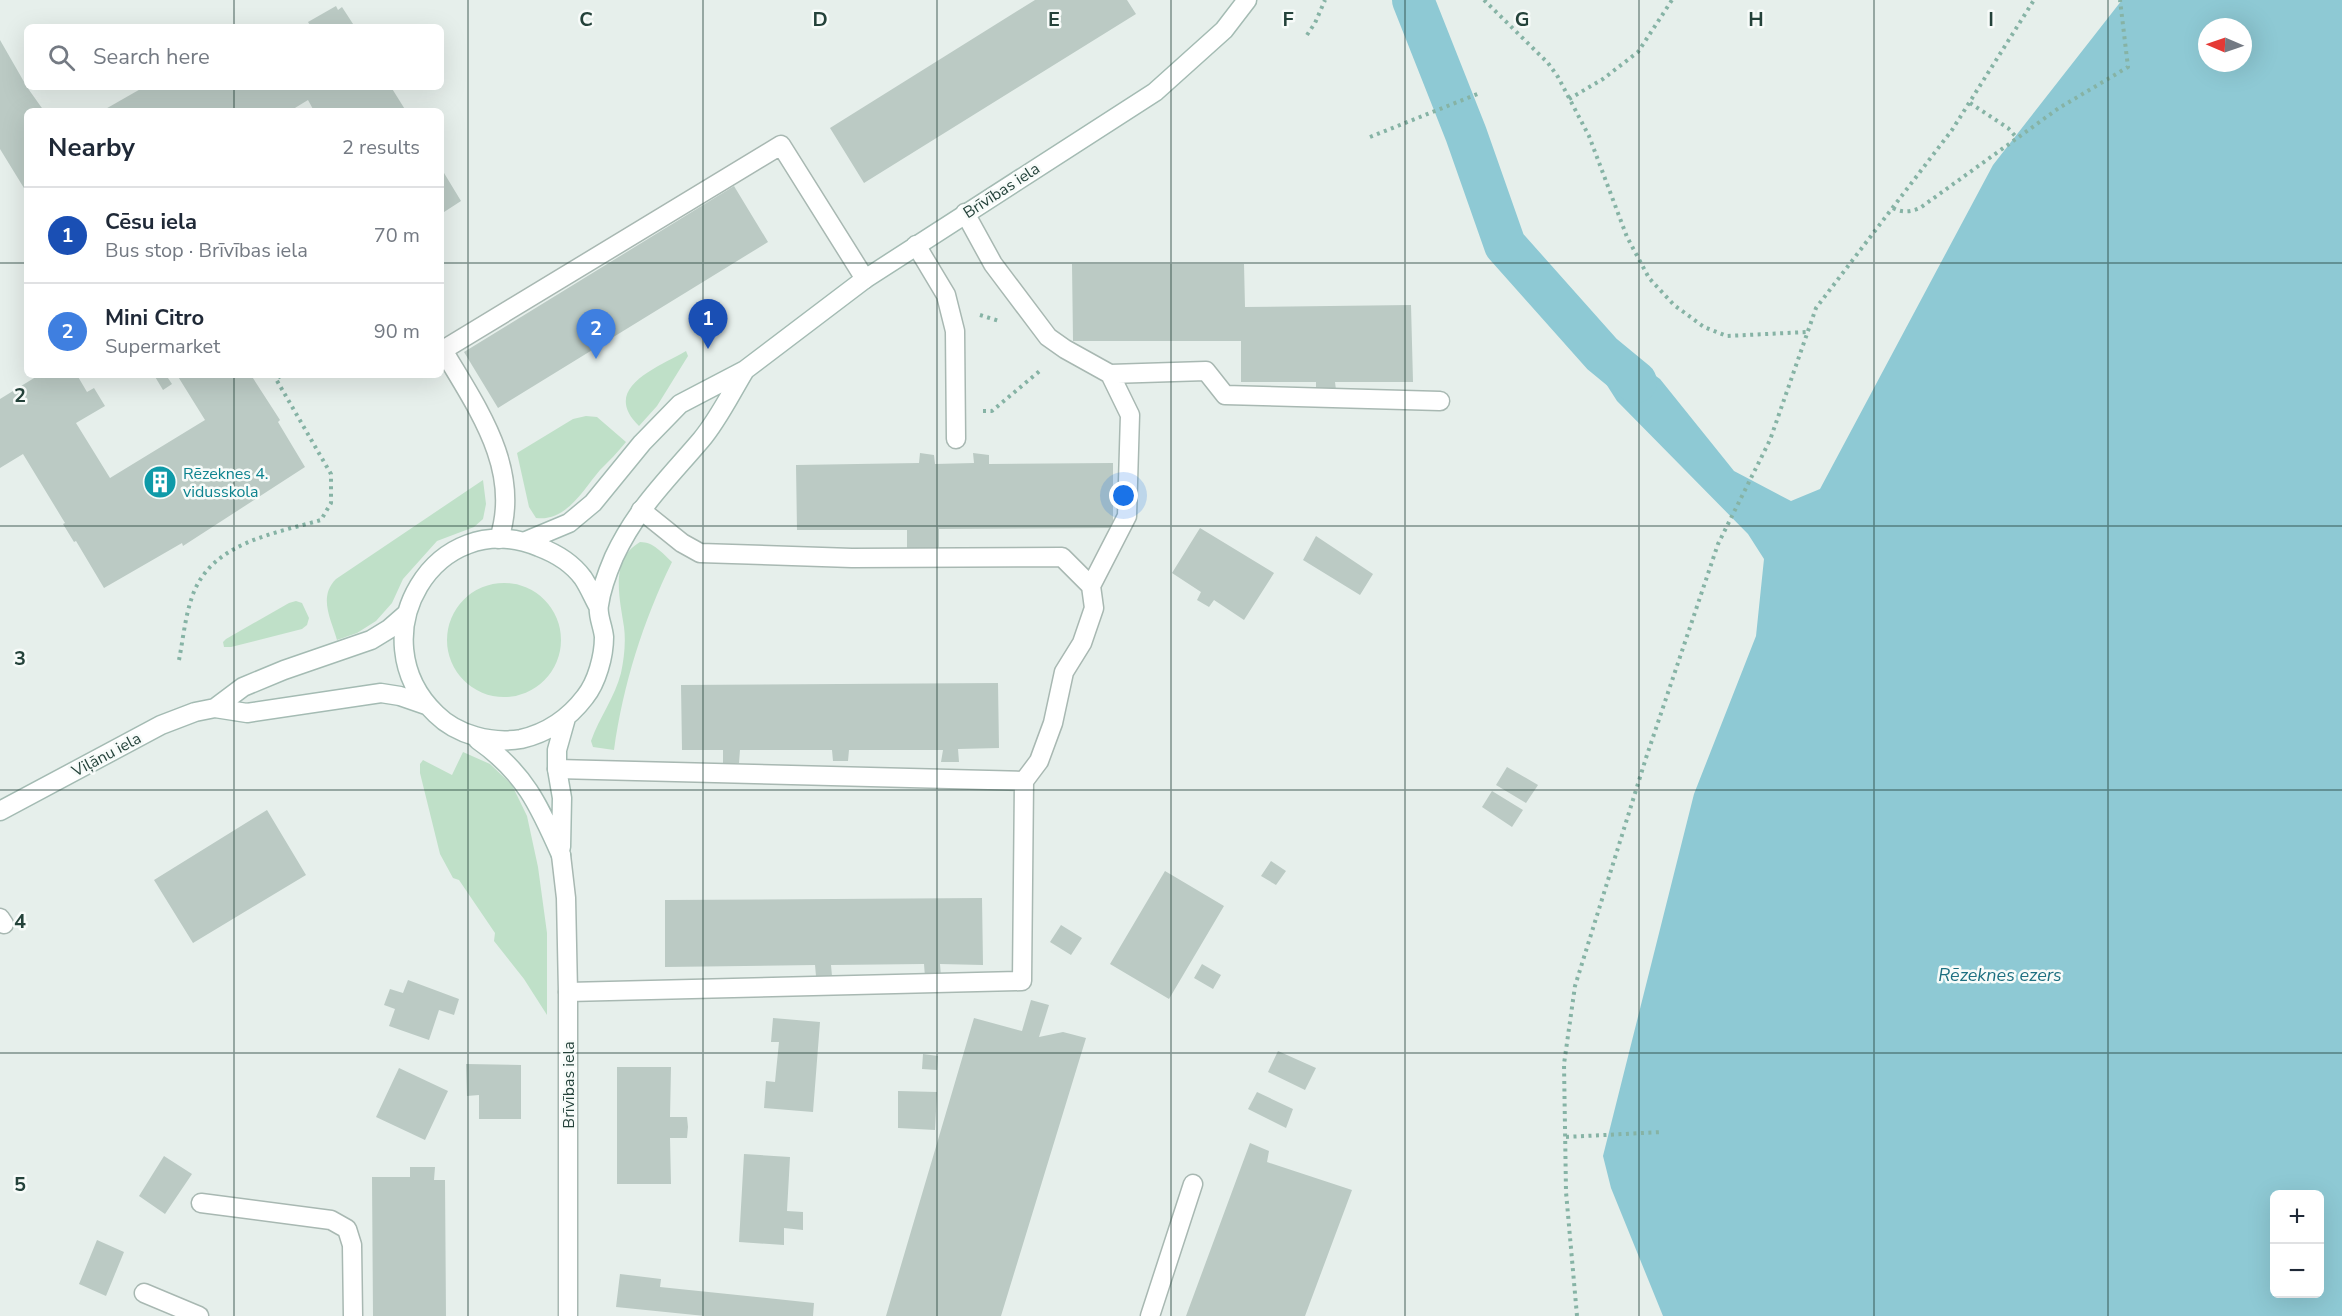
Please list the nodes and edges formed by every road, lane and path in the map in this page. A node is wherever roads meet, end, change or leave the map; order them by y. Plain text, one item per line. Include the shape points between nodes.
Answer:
1 (1247, 0) edge
2 (1324, 0) edge
3 (1484, 0) edge
4 (1672, 0) edge
5 (2034, 0) edge
6 (2120, 0) edge
7 (1307, 35) dead end
8 (1480, 93) dead end
9 (1569, 99) junction
10 (1970, 103) junction
11 (1370, 137) dead end
12 (2017, 138) junction
13 (1893, 208) junction
14 (964, 213) junction
15 (916, 245) junction
16 (865, 279) junction
17 (1807, 332) junction
18 (444, 348) edge
19 (1065, 349) junction
20 (444, 352) edge
21 (745, 370) junction
22 (1110, 374) junction
23 (278, 378) edge
24 (1440, 401) dead end
25 (956, 411) junction
26 (956, 439) dead end
27 (640, 510) junction
28 (499, 539) junction
29 (526, 541) junction
30 (1091, 586) junction
31 (598, 606) junction
32 (405, 615) junction
33 (179, 660) dead end
34 (426, 705) junction
35 (215, 708) junction
36 (566, 718) junction
37 (472, 735) junction
38 (557, 769) junction
39 (1024, 781) junction
40 (0, 811) edge
41 (561, 855) junction
42 (568, 992) junction
43 (1662, 1131) dead end
44 (1566, 1137) junction
45 (1193, 1184) dead end
46 (201, 1203) dead end
47 (144, 1293) dead end
48 (199, 1316) edge
49 (353, 1316) edge
50 (568, 1316) edge
51 (1150, 1316) edge
52 (1577, 1316) edge

1 - 14 main road, Brīvības iela via 1224,30 1155,92
2 - 7 path
3 - 9 path via 1548,63
4 - 9 path via 1638,52
5 - 10 path
6 - 12 path via 2128,67
8 - 11 path
9 - 17 path via 1589,136 1627,237 1649,278 1674,305 1704,327 1727,336
10 - 12 path
10 - 13 path
12 - 13 path via 1920,208 1902,212
13 - 17 path via 1816,308
14 - 15 main road, Brīvības iela
14 - 19 main road via 993,264 1048,337
15 - 16 main road, Brīvības iela
15 - 25 main road via 946,295 955,331
16 - 18 main road via 781,145
16 - 21 main road, Brīvības iela
17 - 44 path via 1770,440 1718,544 1575,986 1564,1064
19 - 22 main road
19 - 25 path via 992,411
20 - 28 main road via 486,424 499,455 506,499
21 - 27 main road via 703,438
21 - 29 main road via 680,404 593,503 568,523
22 - 24 main road via 1206,371 1225,395
22 - 30 main road via 1130,415 1127,516
23 - 33 path via 331,474 331,503 321,520 249,542 223,554 203,574 192,597
25 - 26 main road
27 - 30 main road via 700,553 852,558 1062,557
27 - 31 main road via 613,560
28 - 29 main road
28 - 32 main road via 476,542 433,567 415,589
29 - 31 main road via 557,554 582,577
30 - 39 main road via 1094,608 1082,644 1064,672 1053,723 1039,761
31 - 36 main road via 604,637 599,668 586,696
32 - 34 main road via 403,653 407,672
32 - 35 main road via 371,640 243,687
34 - 35 main road via 381,693 247,713
34 - 37 main road via 439,718
35 - 40 main road, Viļānu iela via 160,725
36 - 37 main road via 521,739 496,740
36 - 38 main road via 557,750
37 - 41 main road via 518,775 540,806
38 - 39 main road
38 - 41 main road via 562,798
39 - 42 main road via 1022,981
41 - 42 main road, Brīvības iela
42 - 50 main road, Brīvības iela
43 - 44 path
44 - 52 path via 1566,1192
45 - 51 main road
46 - 49 main road via 331,1220 347,1229 352,1245
47 - 48 main road

